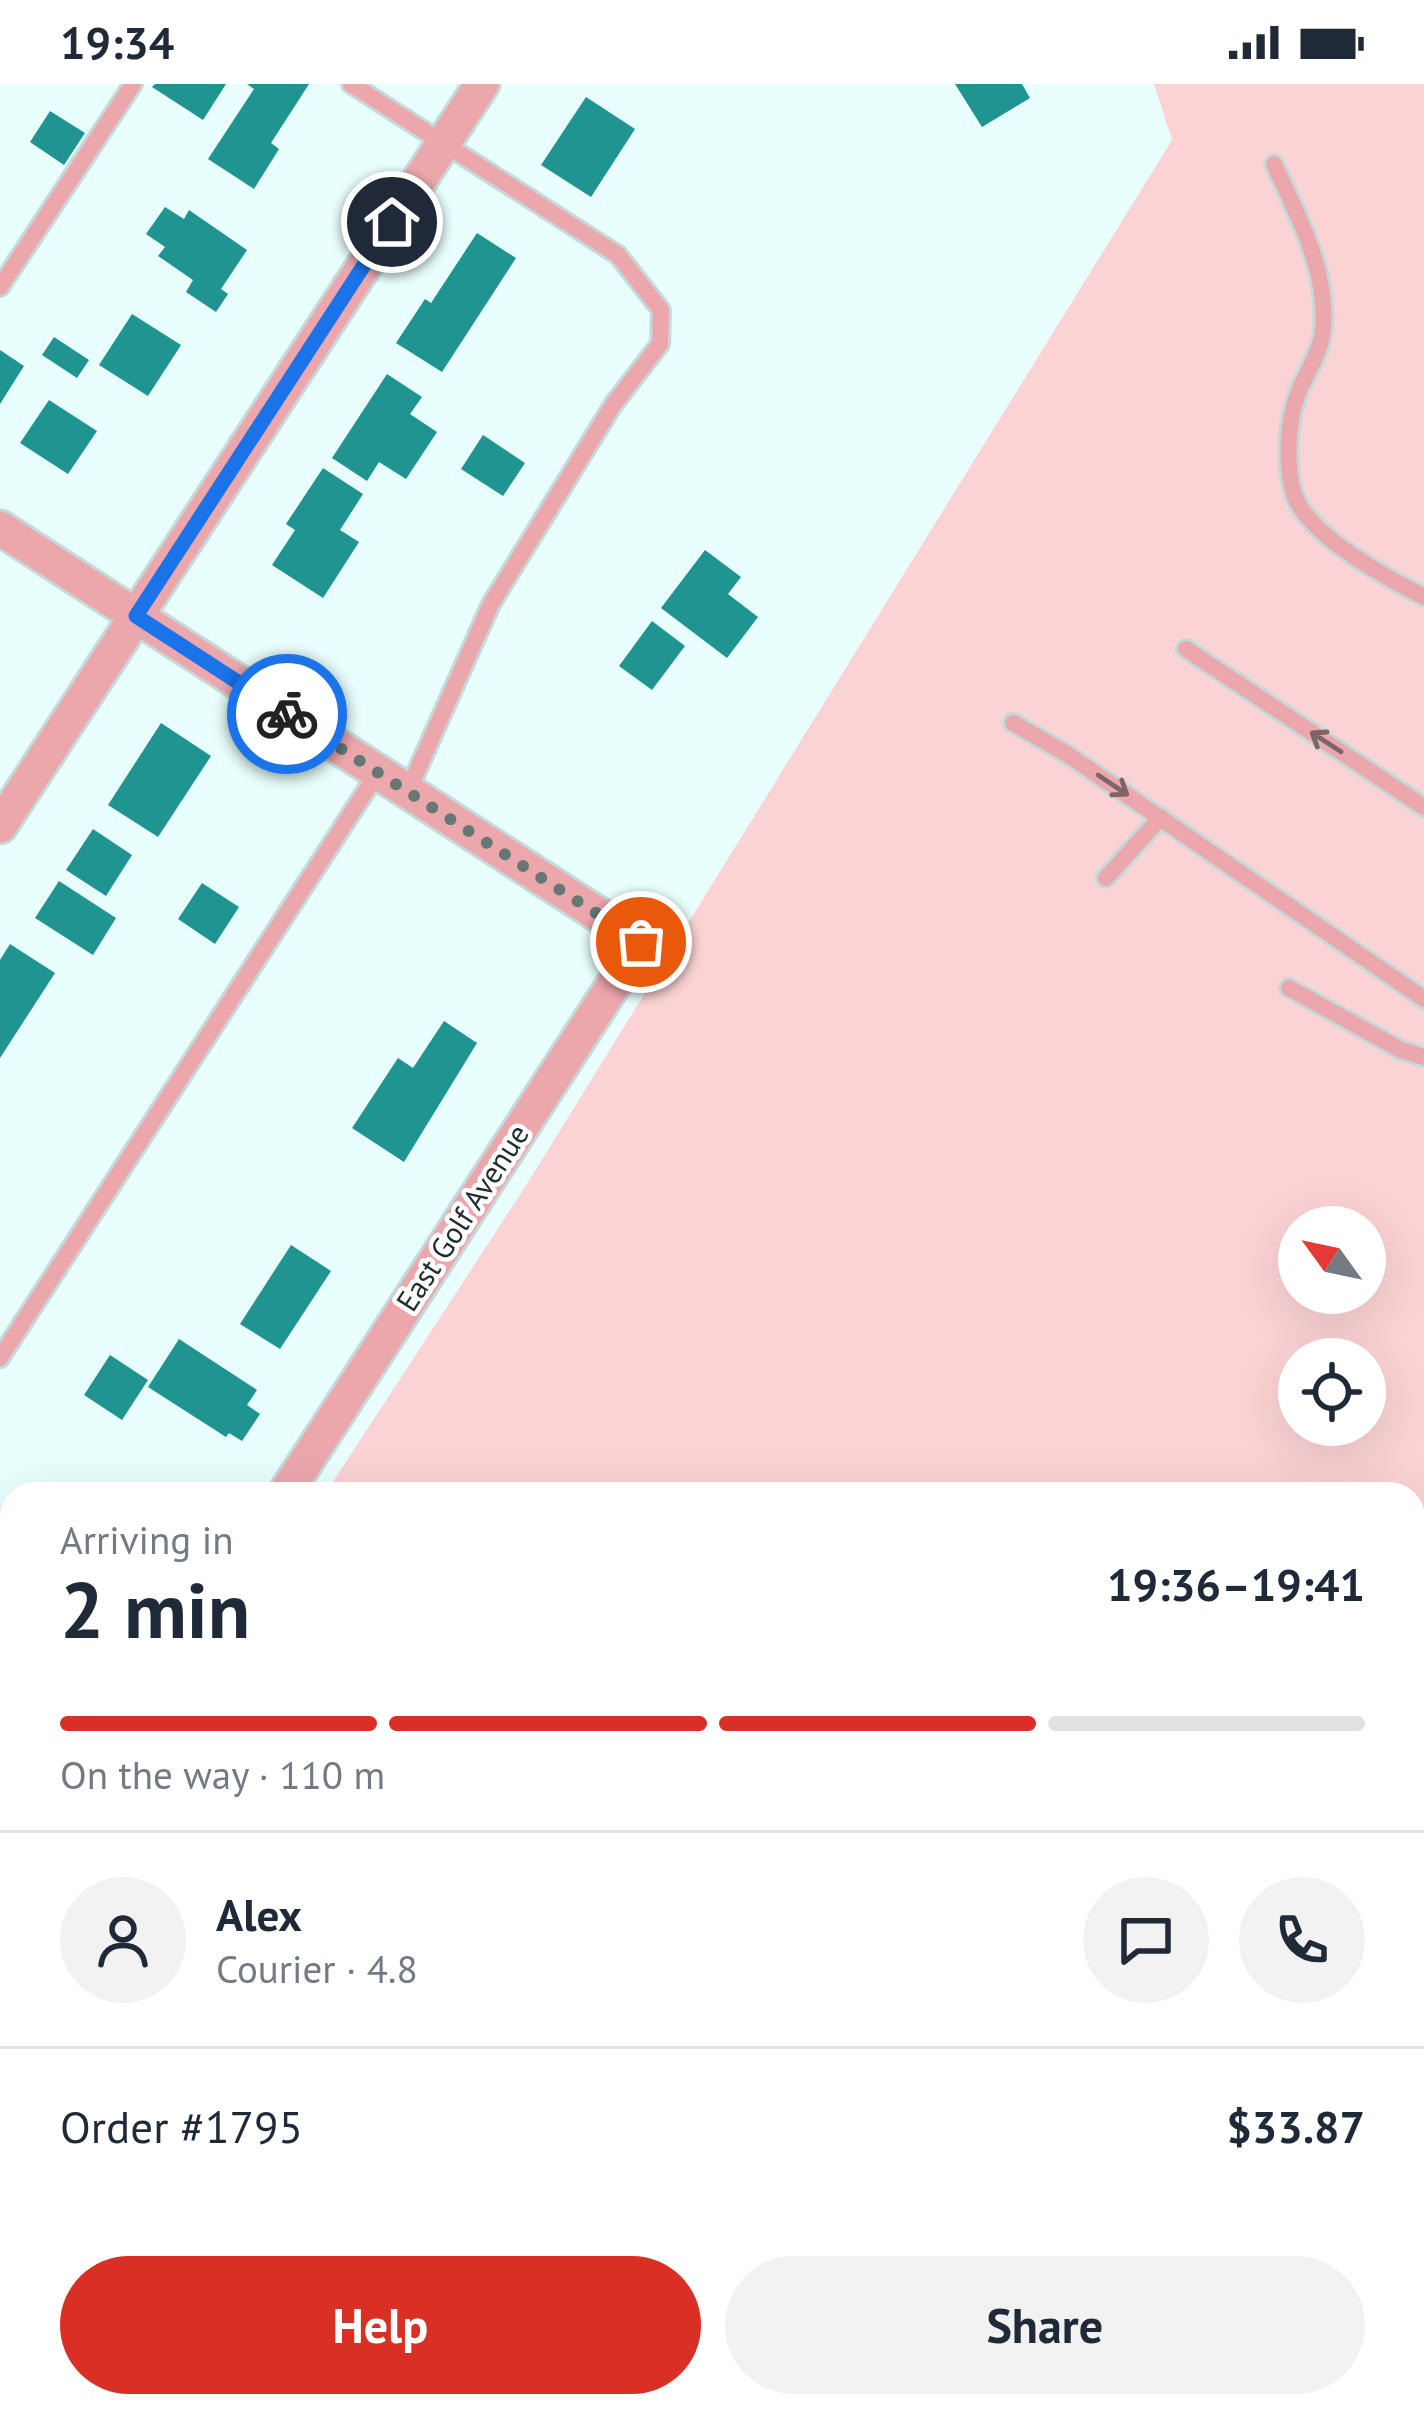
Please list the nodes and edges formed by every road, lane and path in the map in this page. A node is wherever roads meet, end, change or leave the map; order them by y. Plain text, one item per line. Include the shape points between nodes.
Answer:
1 (133, 84) edge
2 (351, 84) edge
3 (482, 84) edge
4 (443, 143) junction
5 (1274, 164) dead end
6 (0, 287) edge
7 (0, 528) edge
8 (1424, 597) edge
9 (136, 616) junction
10 (1186, 649) dead end
11 (1013, 723) dead end
12 (378, 772) junction
13 (408, 791) junction
14 (1424, 807) edge
15 (1161, 817) junction
16 (0, 826) edge
17 (1106, 878) dead end
18 (1289, 988) dead end
19 (1424, 999) edge
20 (1424, 1057) edge
21 (0, 1358) edge
22 (293, 1482) edge

1 - 6 lane
2 - 4 lane
3 - 4 street
4 - 9 street
4 - 13 lane via 618,255 662,310 659,344 491,604
5 - 8 lane via 1313,250 1323,307 1323,334 1293,406 1289,460 1297,503 1318,529
7 - 9 street
9 - 12 street
9 - 16 street
14 -> 10 lane
11 -> 15 lane
12 - 13 street
12 - 21 lane
13 - 22 street, East Golf Avenue via 641,942
15 - 17 lane
15 - 19 lane
18 - 20 lane

